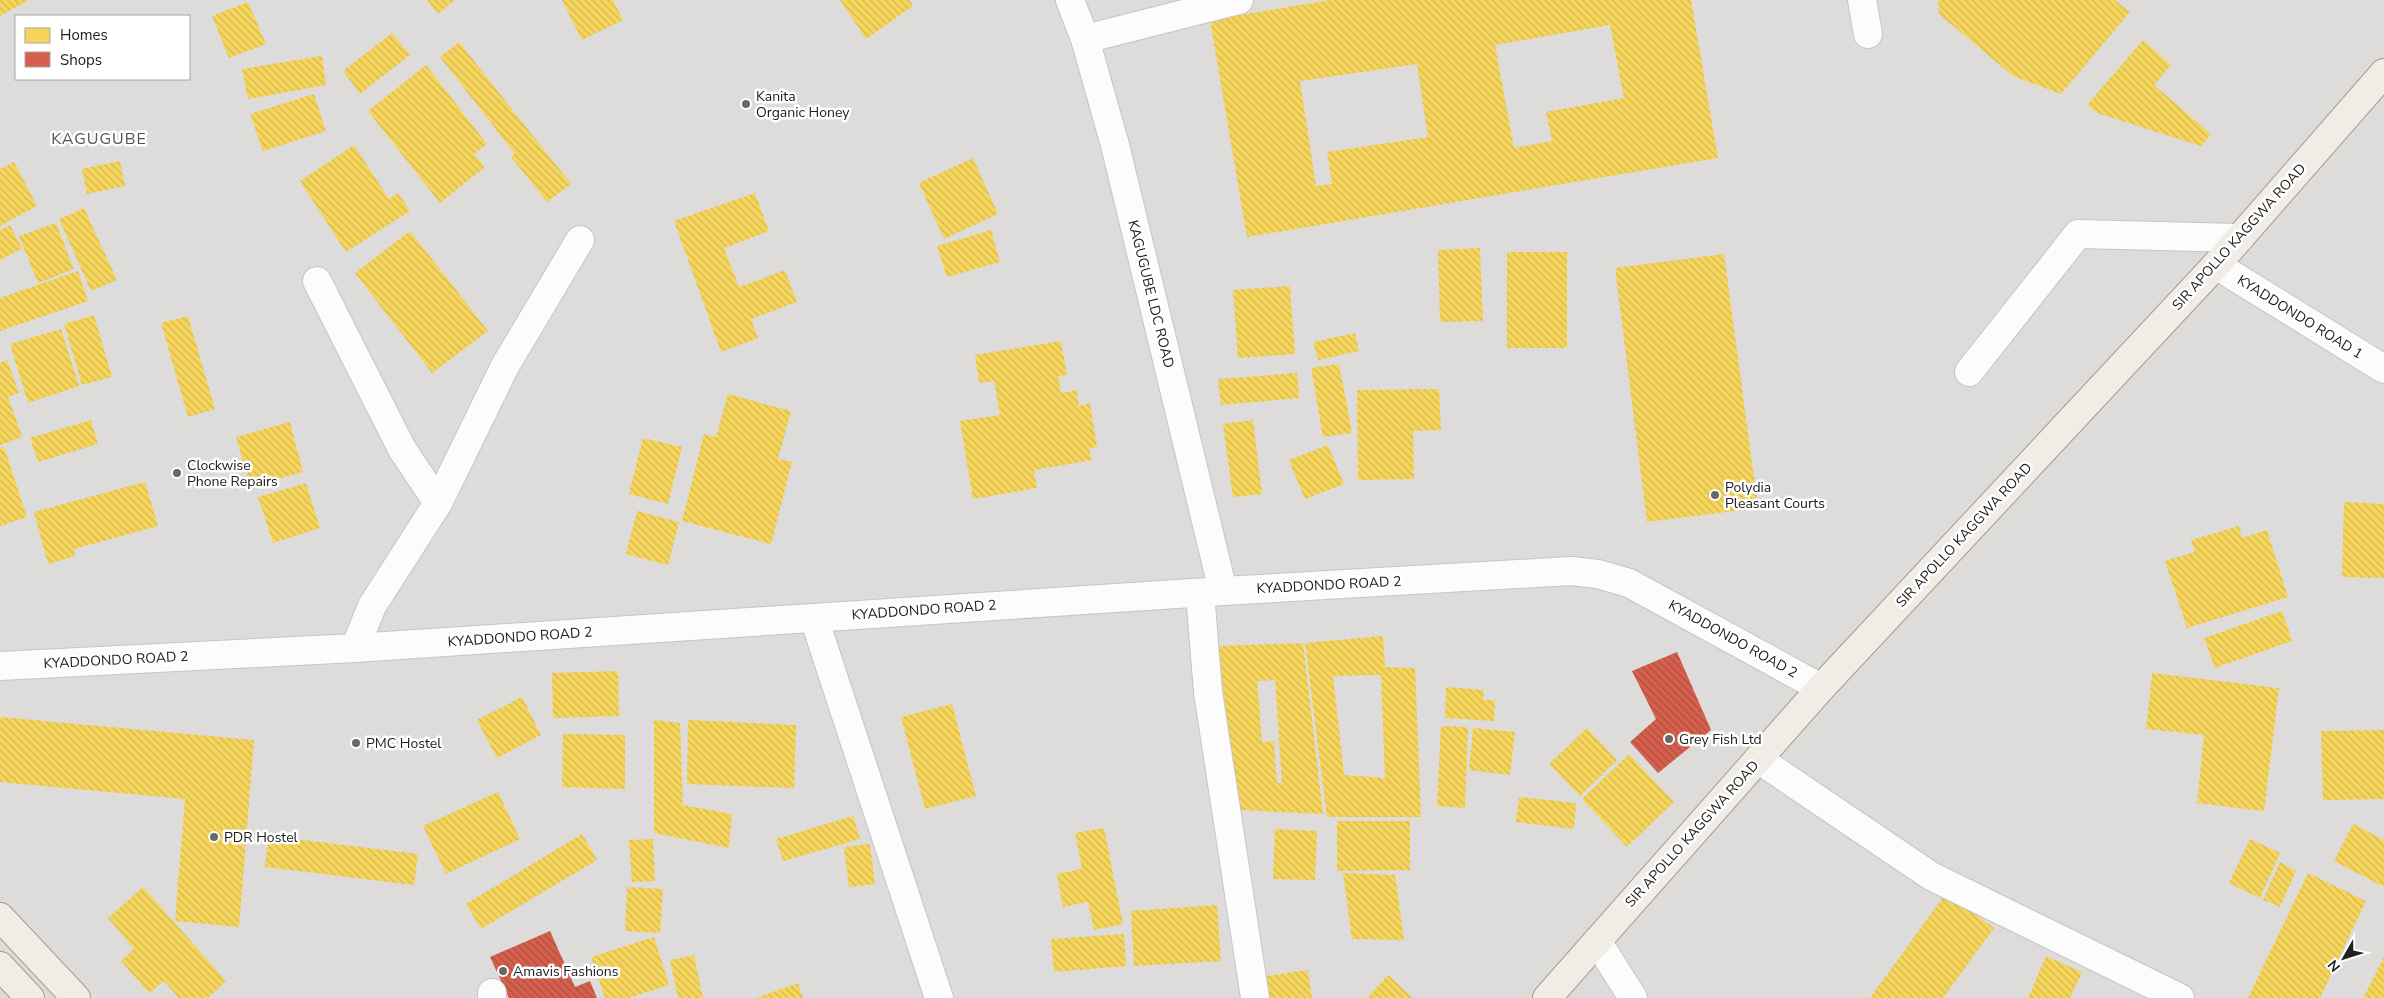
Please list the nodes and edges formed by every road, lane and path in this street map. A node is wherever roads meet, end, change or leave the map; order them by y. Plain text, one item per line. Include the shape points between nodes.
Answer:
1 (1070, 0) edge
2 (1239, 0) edge
3 (1862, 0) edge
4 (1868, 34) dead end
5 (1085, 39) junction
6 (2384, 73) edge
7 (2240, 238) junction
8 (580, 240) dead end
9 (2216, 265) junction
10 (317, 281) dead end
11 (2384, 369) edge
12 (1969, 372) dead end
13 (438, 503) junction
14 (1212, 592) junction
15 (814, 618) junction
16 (355, 648) junction
17 (0, 666) edge
18 (1821, 688) junction
19 (1758, 759) junction
20 (0, 917) edge
21 (1597, 941) junction
22 (0, 966) edge
23 (30, 998) edge
24 (76, 998) edge
25 (939, 998) edge
26 (1255, 998) edge
27 (1547, 998) edge
28 (1633, 998) edge
29 (2180, 998) edge

1 - 5 street, KAGUGUBE LDC ROAD
2 - 5 street
3 - 4 street
5 - 14 street, KAGUGUBE LDC ROAD via 1115,145
6 - 7 main road, SIR APOLLO KAGGWA ROAD
7 - 9 main road, SIR APOLLO KAGGWA ROAD
7 - 12 street via 2078,234
8 - 13 street via 506,366
9 - 11 street, KYADDONDO ROAD 1
9 - 18 main road, SIR APOLLO KAGGWA ROAD
10 - 13 street via 402,449
13 - 16 street via 372,606
14 - 15 street, KYADDONDO ROAD 2
14 - 18 street, KYADDONDO ROAD 2 via 1571,571 1598,574 1628,583
14 - 26 street, KAGUGUBE LDC ROAD via 1208,692
15 - 16 street, KYADDONDO ROAD 2
15 - 25 street
16 - 17 street, KYADDONDO ROAD 2
18 - 19 main road, SIR APOLLO KAGGWA ROAD
19 - 21 main road, SIR APOLLO KAGGWA ROAD
19 - 29 street via 1931,876
20 - 24 main road
21 - 27 main road, SIR APOLLO KAGGWA ROAD
21 - 28 street
22 - 23 main road

